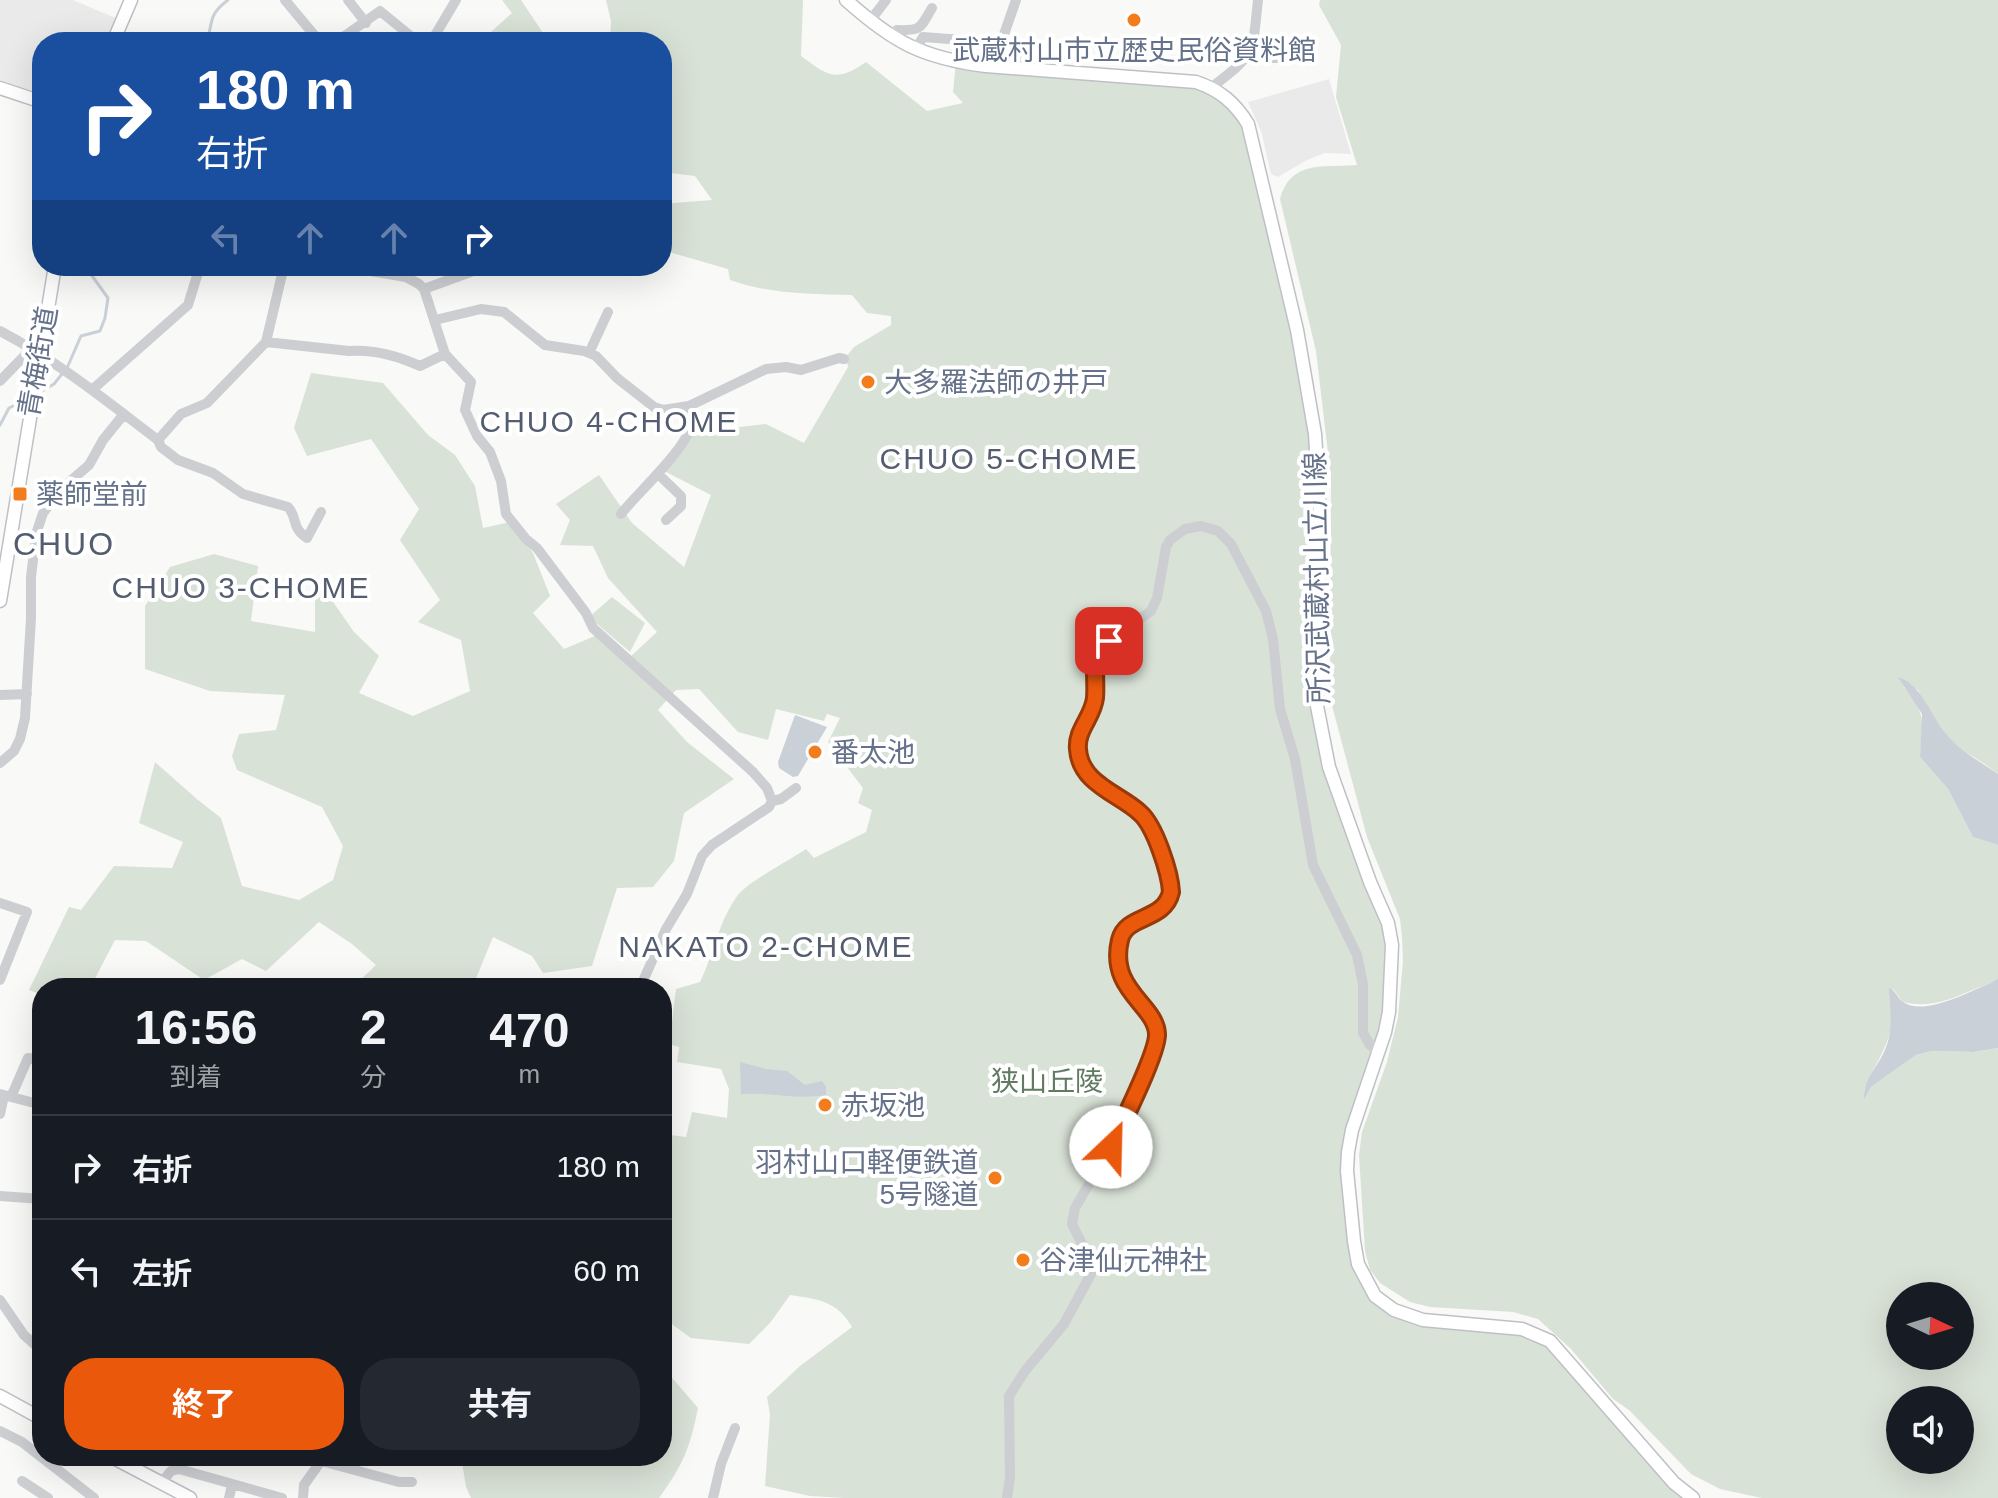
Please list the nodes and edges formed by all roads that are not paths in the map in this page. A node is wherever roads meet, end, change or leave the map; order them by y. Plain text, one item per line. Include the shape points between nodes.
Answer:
1 (131, 0) edge
2 (285, 0) edge
3 (348, 0) edge
4 (456, 0) edge
5 (846, 0) edge
6 (886, 0) edge
7 (1016, 0) edge
8 (1258, 0) edge
9 (932, 8) dead end
10 (870, 21) junction
11 (366, 23) junction
12 (117, 32) edge
13 (312, 32) edge
14 (352, 32) edge
15 (406, 32) edge
16 (437, 32) edge
17 (892, 38) junction
18 (1312, 41) dead end
19 (1001, 43) junction
20 (916, 49) junction
21 (1248, 58) junction
22 (1018, 68) junction
23 (1212, 87) junction
24 (0, 88) edge
25 (32, 99) edge
26 (53, 276) edge
27 (197, 276) edge
28 (282, 276) edge
29 (400, 276) edge
30 (460, 276) edge
31 (424, 289) junction
32 (608, 312) dead end
33 (435, 320) junction
34 (0, 331) edge
35 (266, 342) junction
36 (36, 350) junction
37 (589, 353) junction
38 (445, 354) junction
39 (844, 359) dead end
40 (0, 381) edge
41 (93, 389) junction
42 (689, 406) junction
43 (124, 414) junction
44 (158, 440) junction
45 (658, 474) junction
46 (321, 512) dead end
47 (621, 514) dead end
48 (666, 520) dead end
49 (0, 601) edge
50 (27, 694) junction
51 (0, 695) edge
52 (0, 763) edge
53 (796, 788) dead end
54 (772, 801) junction
55 (0, 903) edge
56 (644, 978) edge
57 (0, 980) edge
58 (1379, 1051) junction
59 (32, 1058) edge
60 (5, 1096) edge
61 (32, 1103) edge
62 (0, 1114) edge
63 (0, 1196) edge
64 (32, 1198) edge
65 (0, 1300) edge
66 (32, 1342) edge
67 (0, 1396) edge
68 (32, 1414) edge
69 (735, 1428) dead end
70 (0, 1431) edge
71 (32, 1450) edge
72 (53, 1466) edge
73 (139, 1466) edge
74 (317, 1466) edge
75 (342, 1466) edge
76 (22, 1481) dead end
77 (161, 1483) junction
78 (405, 1484) dead end
79 (232, 1485) junction
80 (104, 1490) dead end
81 (184, 1496) edge
82 (48, 1498) edge
83 (94, 1498) edge
84 (229, 1498) edge
85 (282, 1498) edge
86 (303, 1498) edge
87 (713, 1498) edge
88 (1007, 1498) edge
89 (1693, 1498) edge

1 - 12 main road
2 - 13 street
3 - 11 street
4 - 16 street
5 - 10 main road
6 - 10 street
7 - 19 street
8 - 21 street
9 - 17 street via 920,28 897,30
10 - 17 main road
11 - 14 street
11 - 15 street via 380,11
17 - 20 main road
18 - 21 street via 1304,54
19 - 20 street via 923,37
19 - 22 street via 1020,50
20 - 22 main road via 956,62
21 - 23 street
22 - 23 main road
23 - 58 main road, 所沢武蔵村山立川線 via 1248,124 1297,330 1315,434 1320,513 1317,706 1329,767 1390,934 1389,1012
24 - 25 main road
26 - 36 main road, 青梅街道
27 - 41 street via 188,305
28 - 35 street
29 - 31 street
30 - 31 street
31 - 33 street
32 - 37 street
33 - 37 street via 495,309 545,345
33 - 38 street
34 - 36 street
35 - 38 street via 362,350 420,366
35 - 44 street via 207,403 181,414
36 - 40 street
36 - 41 street
36 - 49 main road, 青梅街道
37 - 42 street via 658,409
38 - 54 street via 471,382 465,410 490,452 506,514 537,548 593,628 753,772
39 - 42 street via 801,370 766,369
41 - 43 street
42 - 45 street via 693,418 688,432
43 - 44 street
43 - 50 street via 89,465 43,513 31,577
44 - 46 street via 178,460 213,473 243,494 288,507 294,525 307,538
45 - 47 street
45 - 48 street via 681,496 681,506
50 - 51 street
50 - 52 street via 20,739
53 - 54 street
54 - 56 street via 702,856
55 - 57 street via 27,912
58 - 88 street via 1363,1033 1357,955 1313,865 1295,759 1280,709 1266,611 1228,538 1206,526 1185,529 1166,547 1151,611 1097,655 1093,708 1077,742 1088,773 1150,825 1170,884 1165,906 1132,925 1119,943 1123,979 1155,1022 1158,1036 1118,1134 1073,1213 1072,1224 1090,1260 1091,1274 1064,1324 1010,1393
58 - 89 main road, 所沢武蔵村山立川線 via 1352,1130 1347,1171 1358,1264 1375,1296 1394,1310 1423,1320 1522,1329 1550,1341
59 - 60 street
60 - 61 street
60 - 62 street
63 - 64 street
65 - 66 street
67 - 68 main road
69 - 87 street
70 - 71 street
72 - 83 street
73 - 77 main road
74 - 86 street via 304,1485
75 - 78 street
76 - 82 street
77 - 79 street via 179,1469
77 - 81 main road
79 - 84 street
79 - 85 street
80 - 83 street

